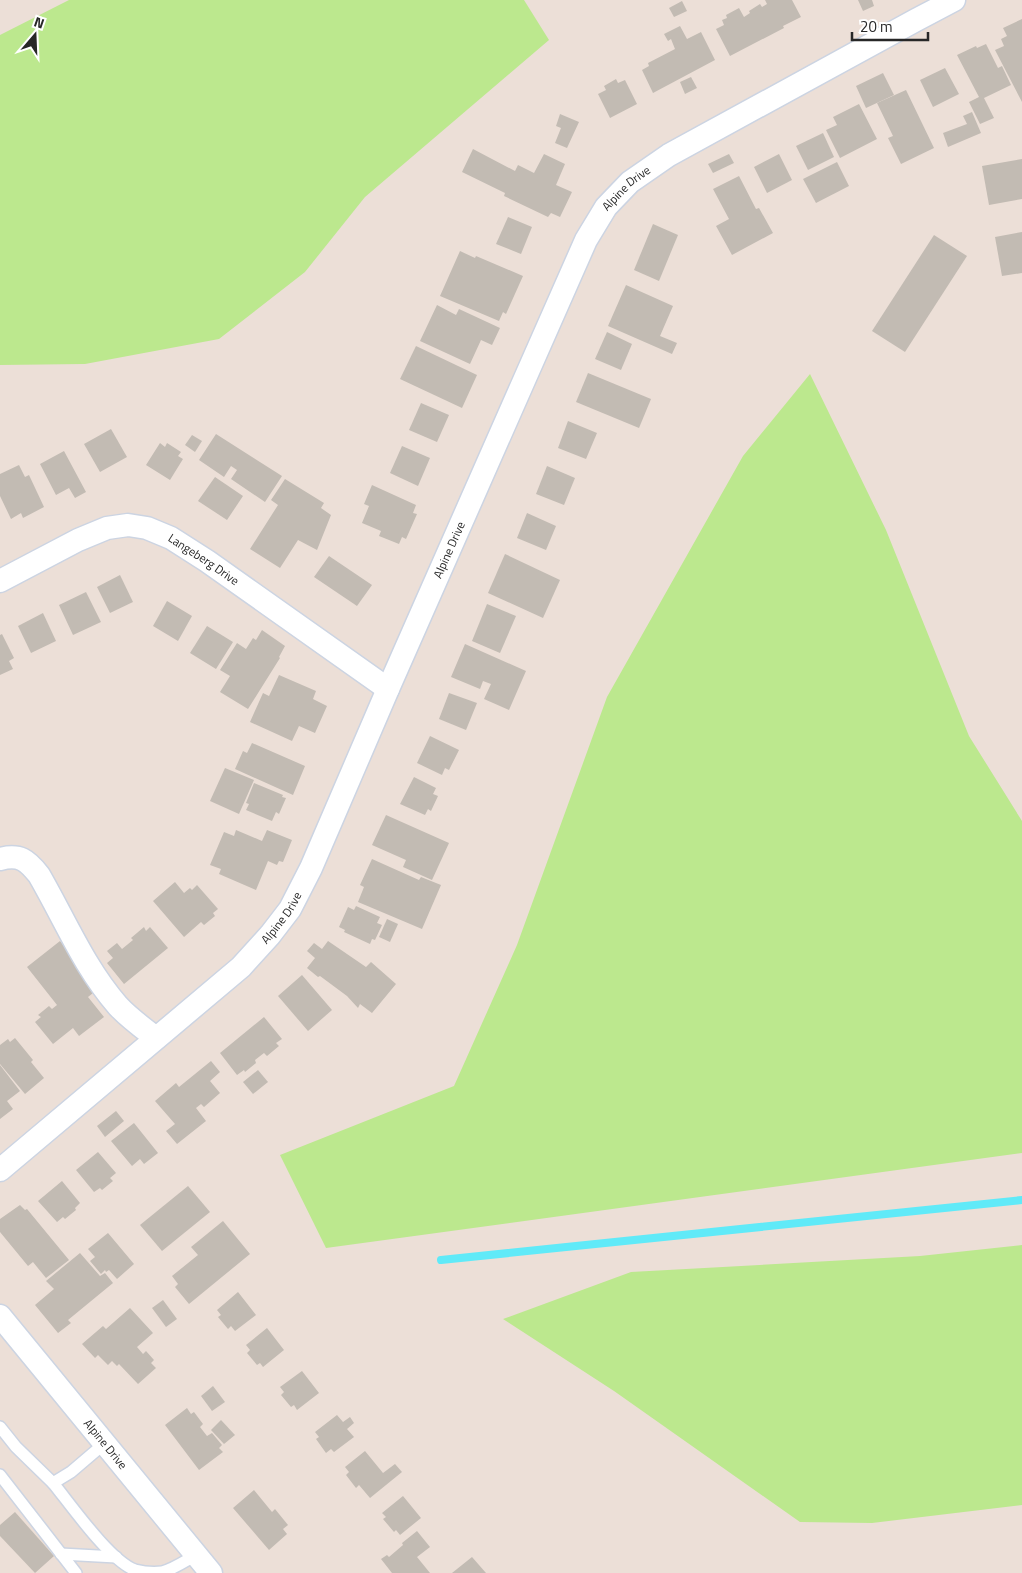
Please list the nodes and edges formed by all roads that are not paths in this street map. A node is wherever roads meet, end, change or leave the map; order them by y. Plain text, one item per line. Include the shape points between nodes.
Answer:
1 (954, 0) edge
2 (0, 581) edge
3 (388, 689) junction
4 (0, 859) edge
5 (156, 1038) junction
6 (0, 1170) edge
7 (0, 1316) edge
8 (0, 1427) edge
9 (105, 1443) junction
10 (0, 1475) edge
11 (54, 1483) junction
12 (61, 1554) junction
13 (196, 1555) junction
14 (116, 1557) junction
15 (76, 1573) edge
16 (211, 1573) edge

1 - 3 street, Alpine Drive via 669,155 630,182 606,208 586,240
2 - 3 street, Langeberg Drive via 107,528 128,525 148,528 207,561
3 - 5 street, Alpine Drive via 290,909 241,967
4 - 5 street via 21,858 40,875 93,973 132,1020
5 - 6 street, Alpine Drive
7 - 9 street, Alpine Drive
8 - 11 lane
9 - 11 lane
9 - 13 street, Alpine Drive
10 - 12 lane
11 - 14 lane via 89,1529
12 - 14 lane
12 - 15 lane
13 - 14 lane via 161,1572 134,1570
13 - 16 street, Alpine Drive

